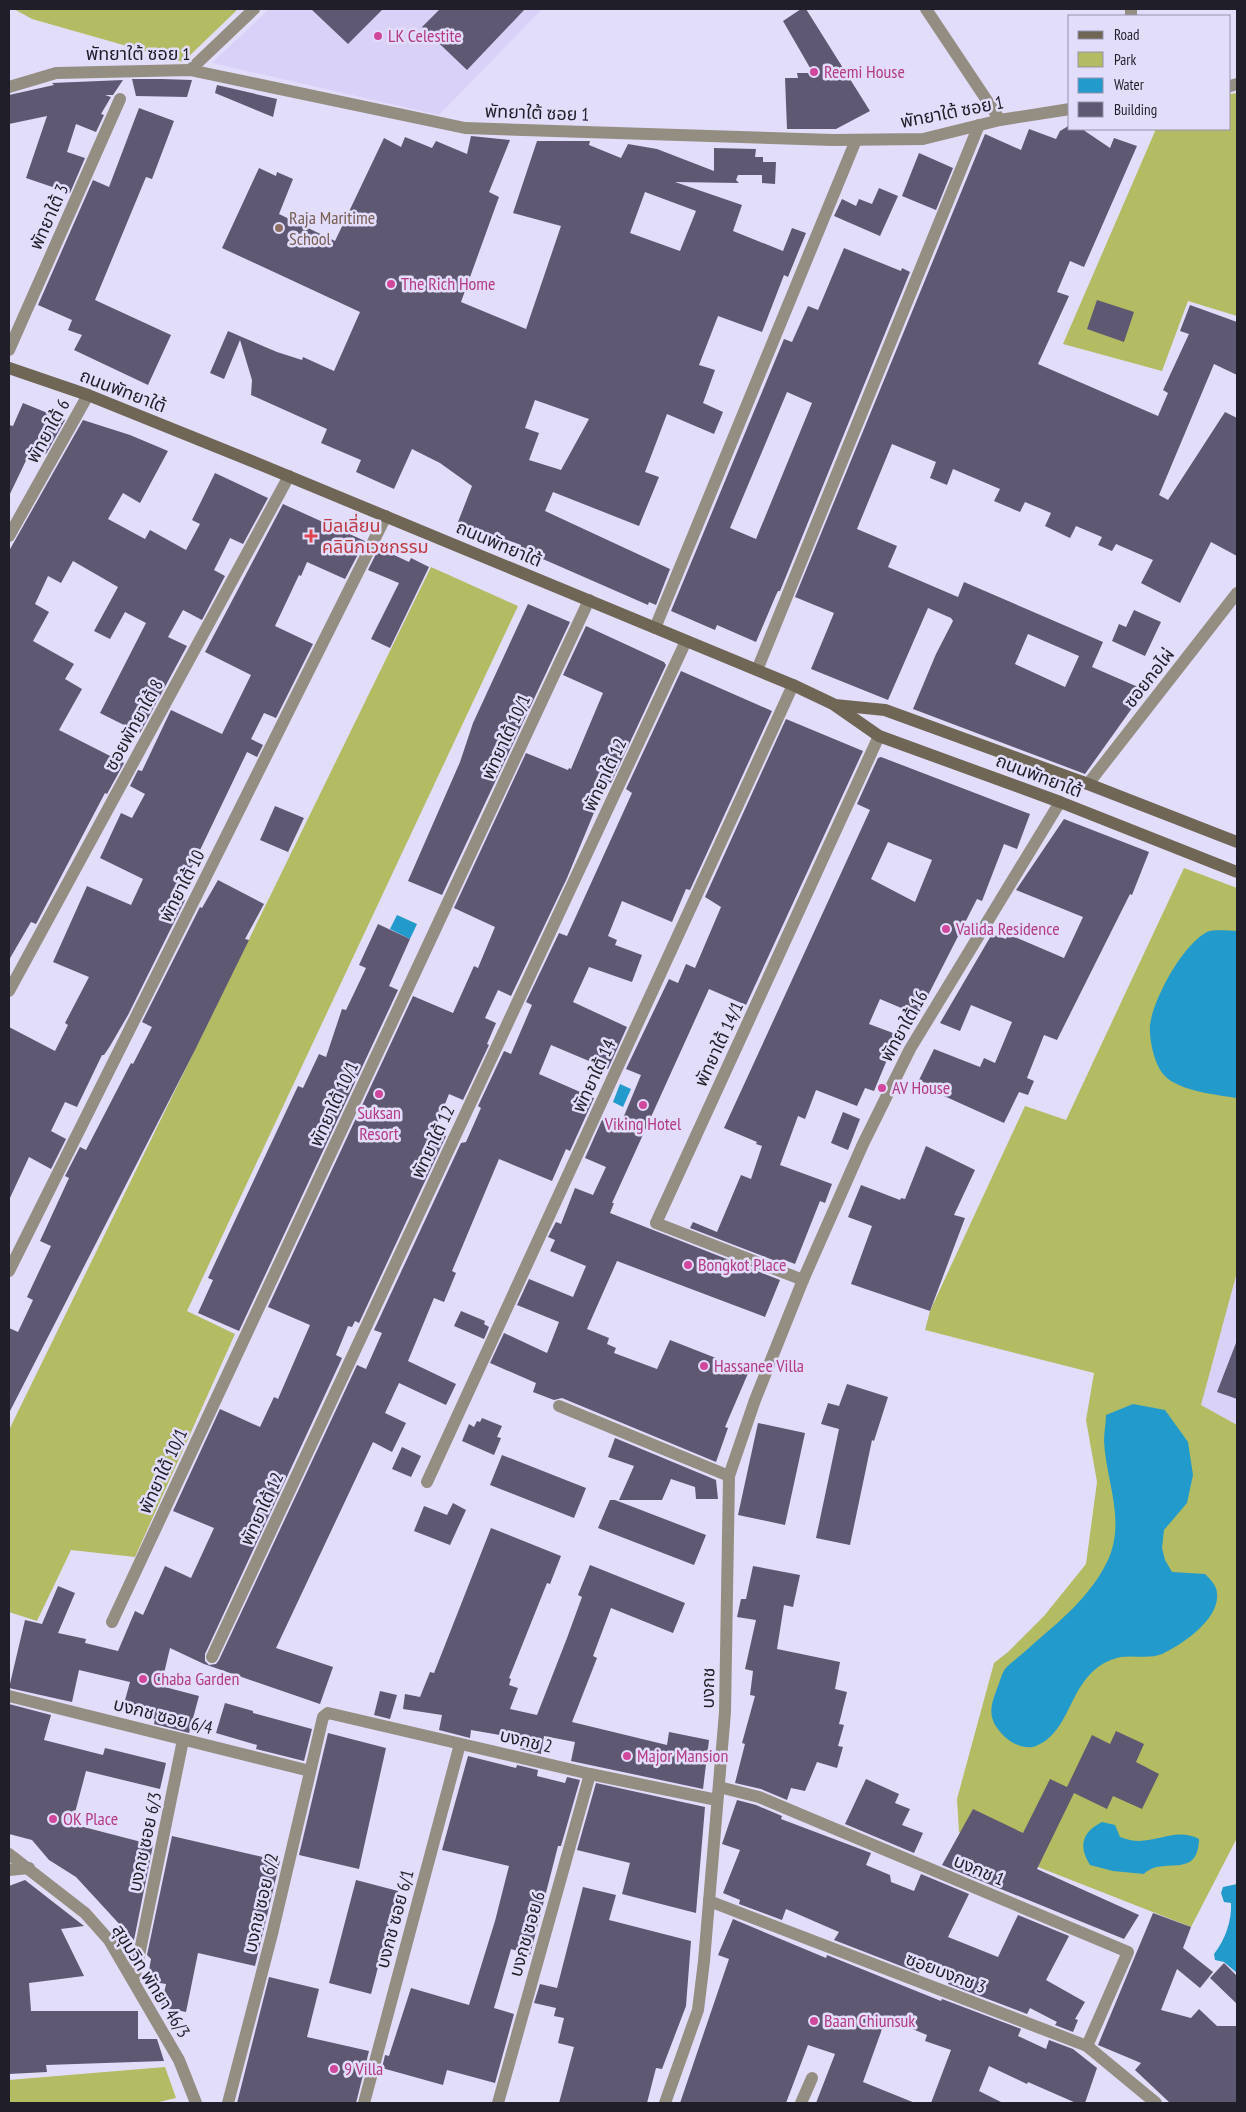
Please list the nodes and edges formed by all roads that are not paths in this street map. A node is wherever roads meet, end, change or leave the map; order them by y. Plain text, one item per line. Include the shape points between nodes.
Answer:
1 (254, 9) edge
2 (926, 9) edge
3 (190, 70) junction
4 (9, 87) edge
5 (120, 99) dead end
6 (1068, 109) edge
7 (1000, 120) junction
8 (979, 125) junction
9 (856, 140) junction
10 (9, 350) edge
11 (9, 368) edge
12 (88, 395) junction
13 (289, 476) junction
14 (386, 516) junction
15 (9, 536) edge
16 (1237, 593) edge
17 (589, 600) junction
18 (655, 628) junction
19 (686, 641) junction
20 (757, 670) junction
21 (793, 685) junction
22 (833, 704) junction
23 (879, 736) junction
24 (1088, 784) junction
25 (1060, 802) junction
26 (1237, 842) edge
27 (1237, 872) edge
28 (9, 992) edge
29 (9, 1271) edge
30 (803, 1280) junction
31 (559, 1406) dead end
32 (728, 1476) junction
33 (427, 1482) dead end
34 (112, 1622) dead end
35 (212, 1657) dead end
36 (9, 1696) edge
37 (328, 1713) joint
38 (183, 1740) junction
39 (460, 1744) junction
40 (310, 1770) junction
41 (590, 1774) junction
42 (718, 1793) junction
43 (9, 1854) edge
44 (29, 1868) junction
45 (9, 1870) edge
46 (709, 1901) junction
47 (134, 1980) junction
48 (1087, 2046) junction
49 (812, 2078) dead end
50 (196, 2103) edge
51 (228, 2103) edge
52 (364, 2103) edge
53 (498, 2103) edge
54 (665, 2103) edge
55 (801, 2103) edge
56 (1156, 2103) edge

1 - 3 street
2 - 7 street
3 - 4 street, พัทยาใต้ ซอย 1 via 56,73
3 - 9 street, พัทยาใต้ ซอย 1 via 465,128
5 - 10 street, พัทยาใต้ 3
6 - 7 street, พัทยาใต้ ซอย 1
7 - 8 street, พัทยาใต้ ซอย 1
8 - 9 street, พัทยาใต้ ซอย 1 via 922,139
8 - 20 street
9 - 18 street
11 - 12 main road, ถนนพัทยาใต้
12 - 13 main road, ถนนพัทยาใต้
12 - 15 street, พัทยาใต้ 6
13 - 14 main road, ถนนพัทยาใต้
13 - 28 street, ซอยพัทยาใต้ 8
14 - 17 main road, ถนนพัทยาใต้
14 - 29 street, พัทยาใต้ 10
16 - 24 street, ซอยกอไผ่
17 - 18 main road, ถนนพัทยาใต้
17 - 34 street, พัทยาใต้ 10/1
18 - 19 main road, ถนนพัทยาใต้
19 - 20 main road, ถนนพัทยาใต้
19 - 35 street, พัทยาใต้ 12
20 - 21 main road, ถนนพัทยาใต้
21 - 22 main road, ถนนพัทยาใต้
21 - 33 street, พัทยาใต้ 14
22 - 23 main road, ถนนพัทยาใต้
22 - 24 main road, ถนนพัทยาใต้ via 885,710
23 - 25 main road, ถนนพัทยาใต้
23 - 30 street, พัทยาใต้ 14/1 via 656,1222
24 - 26 main road, ถนนพัทยาใต้
25 - 27 main road, ถนนพัทยาใต้
25 - 30 street, พัทยาใต้ 16 via 910,1049 863,1144
30 - 32 street, บงกช
31 - 32 street
32 - 42 street, บงกช via 726,1712
36 - 38 street, บงกช ซอย 6/4
37 - 39 street, บงกช 2
37 - 40 street, บงกช ซอย 6/2 via 323,1717
38 - 40 street, บงกช ซอย 6/4
38 - 47 street, บงกช ซอย 6/3
39 - 41 street, บงกช 2
39 - 52 street, บงกช ซอย 6/1
40 - 51 street, บงกช ซอย 6/2
41 - 42 street, บงกช 2
41 - 53 street, บงกช ซอย 6
42 - 46 street, บงกช
42 - 48 street, บงกช 1 via 759,1797 1128,1952
43 - 44 street, สุขุมวิท พัทยา 46/3
44 - 45 street
44 - 47 street, สุขุมวิท พัทยา 46/3 via 85,1913 109,1940
46 - 48 street, ซอยบงกช 3
46 - 54 street, บงกช via 698,2010
47 - 50 street, สุขุมวิท พัทยา 46/3 via 178,2060
48 - 56 street, ซอยบงกช 3
49 - 55 street

